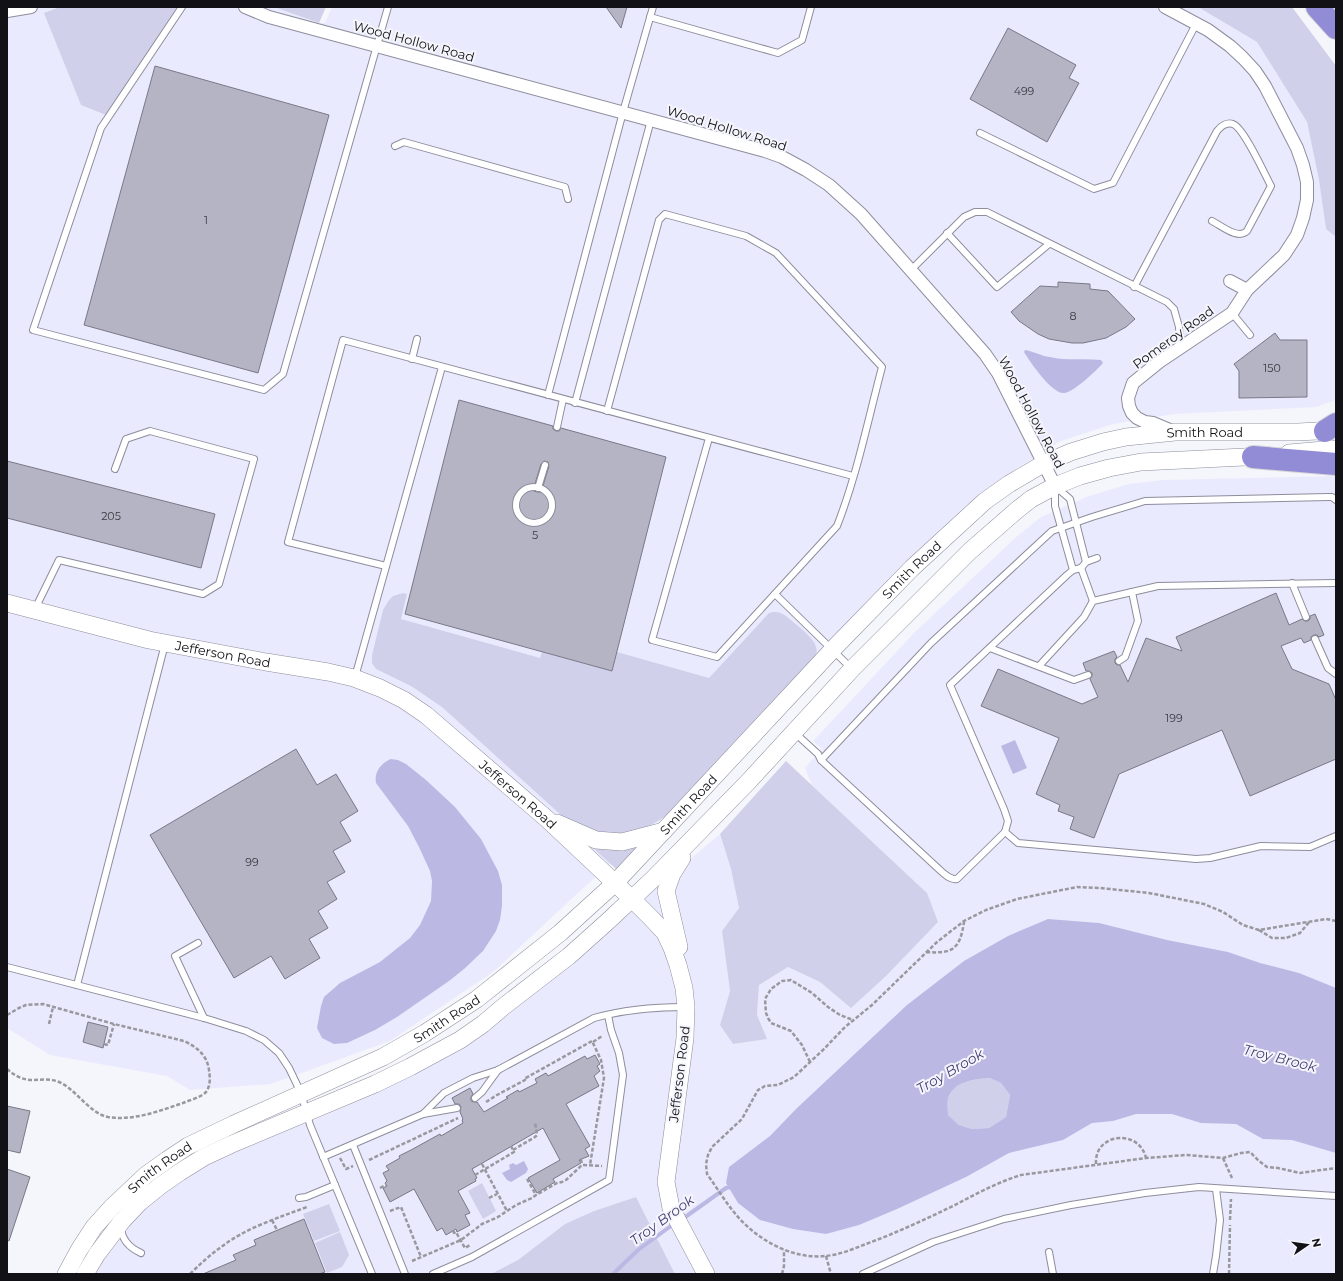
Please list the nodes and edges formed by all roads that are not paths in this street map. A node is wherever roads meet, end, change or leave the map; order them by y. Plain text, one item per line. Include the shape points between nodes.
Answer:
1 (31, 7) edge
2 (182, 7) edge
3 (246, 7) edge
4 (388, 7) edge
5 (653, 7) edge
6 (811, 7) edge
7 (1165, 7) edge
8 (1317, 7) edge
9 (7, 11) edge
10 (650, 17) junction
11 (1196, 24) junction
12 (1336, 28) edge
13 (377, 46) junction
14 (623, 112) junction
15 (651, 120) junction
16 (980, 133) dead end
17 (395, 146) dead end
18 (568, 199) dead end
19 (1212, 221) dead end
20 (948, 233) junction
21 (1049, 244) junction
22 (911, 270) junction
23 (1230, 281) dead end
24 (1134, 287) junction
25 (1247, 290) junction
26 (1232, 313) junction
27 (1250, 335) dead end
28 (417, 339) dead end
29 (1180, 348) junction
30 (412, 358) junction
31 (442, 366) junction
32 (548, 395) junction
33 (563, 399) junction
34 (575, 402) junction
35 (607, 411) junction
36 (557, 427) dead end
37 (1175, 432) junction
38 (1333, 433) edge
39 (709, 438) junction
40 (1253, 457) junction
41 (1043, 464) junction
42 (1336, 464) edge
43 (545, 465) dead end
44 (115, 468) dead end
45 (853, 476) junction
46 (1055, 486) junction
47 (538, 488) junction
48 (1336, 500) edge
49 (1076, 522) junction
50 (1061, 527) junction
51 (1098, 558) dead end
52 (1086, 562) junction
53 (386, 566) junction
54 (1081, 568) junction
55 (1073, 570) junction
56 (1336, 582) edge
57 (1292, 583) junction
58 (1132, 592) junction
59 (775, 594) junction
60 (1093, 601) junction
61 (7, 603) edge
62 (34, 610) junction
63 (1306, 617) dead end
64 (1315, 639) dead end
65 (166, 643) junction
66 (990, 648) junction
67 (832, 650) junction
68 (1119, 661) dead end
69 (1039, 666) junction
70 (852, 669) junction
71 (1336, 674) edge
72 (1088, 675) dead end
73 (354, 678) junction
74 (794, 732) junction
75 (821, 760) junction
76 (547, 819) junction
77 (664, 831) junction
78 (1005, 832) junction
79 (698, 833) junction
80 (1336, 836) edge
81 (615, 883) junction
82 (632, 899) junction
83 (198, 943) dead end
84 (7, 967) edge
85 (77, 985) junction
86 (684, 988) junction
87 (686, 1007) junction
88 (608, 1015) junction
89 (204, 1018) junction
90 (498, 1070) junction
91 (301, 1093) junction
92 (475, 1098) dead end
93 (457, 1108) dead end
94 (306, 1113) junction
95 (423, 1114) junction
96 (353, 1145) junction
97 (323, 1157) junction
98 (335, 1185) junction
99 (1216, 1189) junction
100 (1336, 1196) edge
101 (299, 1198) dead end
102 (120, 1224) junction
103 (1049, 1252) dead end
104 (141, 1253) dead end
105 (66, 1274) edge
106 (85, 1274) edge
107 (372, 1274) edge
108 (406, 1274) edge
109 (433, 1274) edge
110 (706, 1274) edge
111 (863, 1274) edge
112 (1053, 1274) edge
113 (1213, 1274) edge

1 - 9 street
2 - 13 lane via 101,128 33,330 264,390 284,374
3 - 13 street, Wood Hollow Road via 269,16
4 - 13 lane
5 - 10 lane
6 - 10 lane via 802,40 778,53
7 - 11 street, Pomeroy Road
8 - 12 highway
10 - 14 lane
11 - 16 lane via 1113,184 1094,189
11 - 25 street, Pomeroy Road via 1230,46 1255,71 1297,148 1303,165 1307,200 1297,235 1284,255
13 - 14 street, Wood Hollow Road
14 - 15 street, Wood Hollow Road
14 - 32 lane
15 - 22 street, Wood Hollow Road via 765,151 806,170 829,185 861,214
15 - 34 lane
17 - 18 lane via 404,142 565,187
19 - 24 lane via 1236,234 1244,234 1271,186 1252,149 1234,124 1223,126 1218,131
20 - 21 lane via 967,214 986,212
20 - 21 lane via 997,288
20 - 22 lane
21 - 24 lane
22 - 41 street, Wood Hollow Road via 985,354 998,373
23 - 25 street
24 - 29 lane via 1167,302 1174,309 1179,327
25 - 26 street, Pomeroy Road
26 - 27 lane
26 - 29 street, Pomeroy Road
28 - 30 lane
29 - 37 street, Pomeroy Road via 1133,383 1128,398 1132,413 1137,418
30 - 31 lane
30 - 53 lane via 343,340 288,542
31 - 32 lane
31 - 53 lane
32 - 33 lane
33 - 34 lane
33 - 36 lane
34 - 35 lane
35 - 39 lane
35 - 45 lane via 659,220 665,214 731,231 755,240 776,253 882,367
37 - 38 main road, Smith Road
37 - 41 main road, Smith Road via 1103,442
38 - 40 main road, Smith Road
39 - 45 lane
39 - 59 lane via 652,640 717,657
40 - 42 highway
40 - 46 main road, Smith Road via 1141,462 1080,476
41 - 46 street, Wood Hollow Road
41 - 67 main road, Smith Road via 1009,484 975,510 912,568
43 - 47 lane
44 - 62 lane via 126,439 150,431 254,459 219,584 203,594 59,560
45 - 59 lane via 837,526
46 - 49 lane via 1070,499
46 - 50 lane via 1055,506
46 - 70 main road, Smith Road via 1031,499 1011,515
47 - 47 lane via 548,494 552,505 548,516 538,522 527,521 519,513 517,502 522,492 533,487
48 - 49 lane via 1332,497 1153,500 1134,503
49 - 50 lane
49 - 52 lane
50 - 55 lane
50 - 75 lane via 1052,531 932,642
51 - 52 lane
52 - 54 lane
53 - 73 lane
54 - 55 lane
54 - 60 lane
55 - 66 lane
56 - 57 lane
57 - 58 lane via 1158,586
57 - 63 lane
58 - 60 lane
58 - 68 lane via 1138,621 1125,657
59 - 67 lane
60 - 69 lane via 1084,618
61 - 62 main road, Jefferson Road
62 - 65 main road, Jefferson Road
64 - 71 lane via 1328,668
65 - 73 main road, Jefferson Road
65 - 85 lane
66 - 69 lane
66 - 78 lane via 950,685 1004,809 1008,821
67 - 70 lane
67 - 77 main road, Smith Road
69 - 72 lane via 1074,680
70 - 74 main road, Smith Road
73 - 76 main road, Jefferson Road via 404,700 426,715
74 - 75 lane via 818,754
74 - 79 main road, Smith Road
75 - 78 lane via 950,878 957,879
76 - 77 main road via 596,840 622,842
76 - 81 main road, Jefferson Road
77 - 81 main road, Smith Road
78 - 80 lane via 1018,843 1196,859 1261,846 1310,847
79 - 82 main road, Smith Road
79 - 86 main road via 672,874 666,892 685,970
81 - 82 main road, Jefferson Road
81 - 91 main road, Smith Road via 560,933 477,999 383,1057
82 - 86 main road, Jefferson Road via 665,933
82 - 94 main road, Smith Road via 569,956 460,1040 375,1084
83 - 89 lane via 175,956
84 - 85 lane
85 - 89 lane
86 - 87 main road, Jefferson Road
87 - 88 lane
87 - 110 main road, Jefferson Road via 685,1038 666,1182 671,1208
88 - 90 lane via 594,1018
88 - 109 lane via 623,1075 609,1180 472,1257
89 - 91 lane via 246,1031 264,1040 279,1053
90 - 92 lane
90 - 95 lane via 472,1078 444,1093
91 - 94 lane
91 - 105 main road, Smith Road via 188,1146 146,1175 94,1227
93 - 95 lane
94 - 97 lane
94 - 102 main road, Smith Road via 204,1157 160,1186 140,1202
95 - 96 lane
96 - 97 lane
96 - 108 lane
97 - 98 lane
98 - 101 lane
98 - 107 lane
99 - 100 lane
99 - 111 lane via 1199,1187 1146,1193 1004,1219 934,1242
99 - 113 lane via 1220,1220
102 - 104 lane via 126,1242
102 - 106 main road, Smith Road
103 - 112 lane

